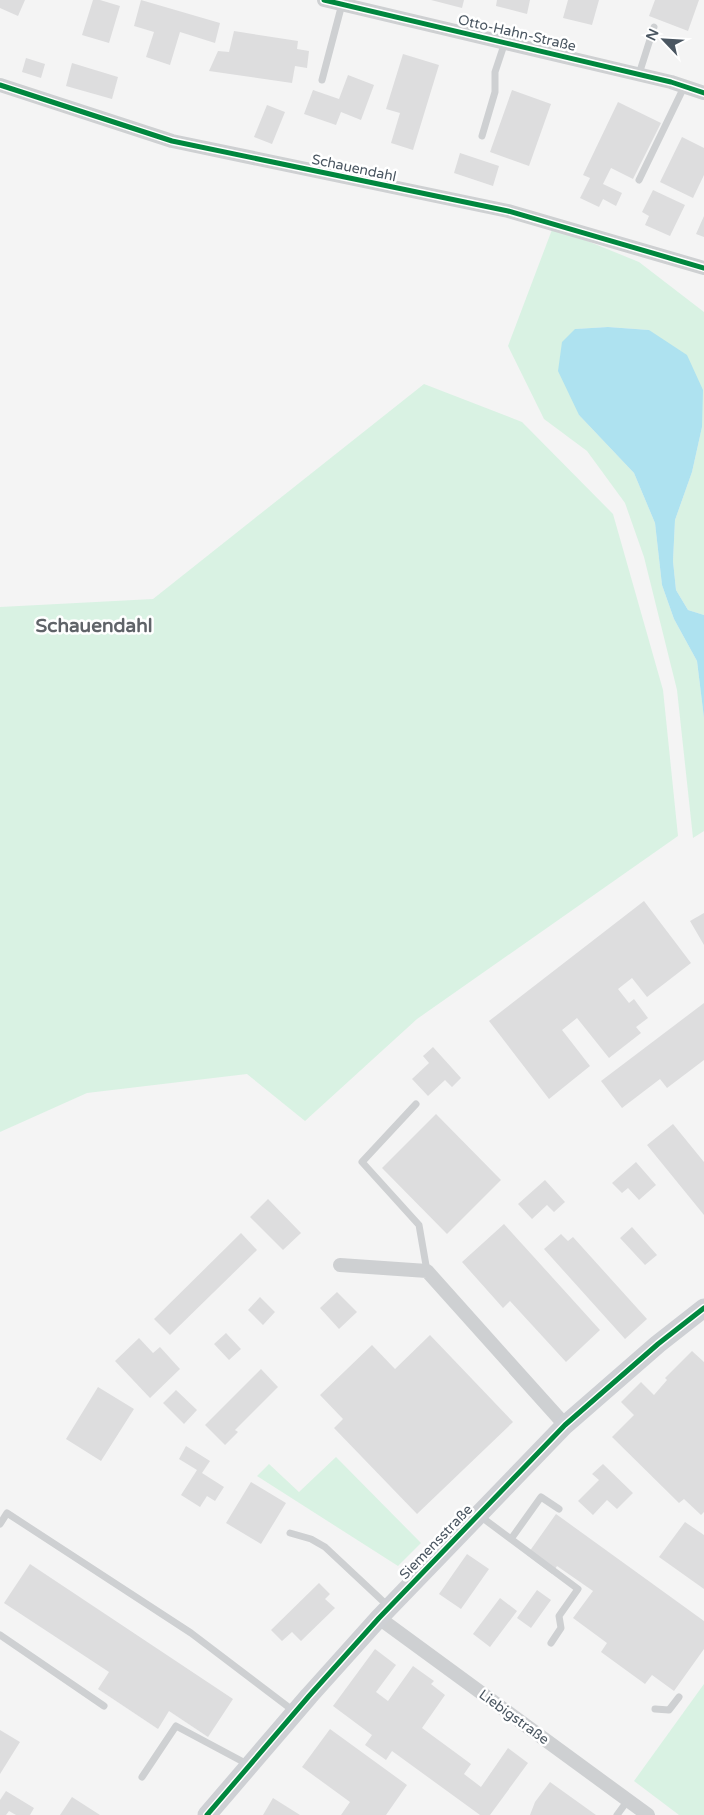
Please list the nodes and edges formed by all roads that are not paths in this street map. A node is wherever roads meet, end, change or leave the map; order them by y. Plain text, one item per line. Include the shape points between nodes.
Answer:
1 (324, 0) edge
2 (342, 4) junction
3 (380, 6) edge
4 (654, 27) dead end
5 (505, 42) junction
6 (639, 74) junction
7 (322, 80) dead end
8 (0, 85) edge
9 (684, 86) junction
10 (704, 93) edge
11 (482, 136) dead end
12 (640, 180) dead end
13 (704, 268) edge
14 (416, 1104) dead end
15 (340, 1265) dead end
16 (427, 1271) junction
17 (704, 1308) edge
18 (565, 1425) junction
19 (559, 1509) dead end
20 (478, 1515) junction
21 (0, 1524) edge
22 (290, 1533) dead end
23 (511, 1539) junction
24 (384, 1613) junction
25 (0, 1635) edge
26 (551, 1643) dead end
27 (679, 1697) dead end
28 (104, 1706) dead end
29 (654, 1709) dead end
30 (295, 1712) junction
31 (249, 1765) junction
32 (142, 1777) dead end
33 (628, 1800) junction
34 (207, 1815) edge
35 (617, 1815) edge
36 (648, 1815) edge

1 - 2 street, Otto-Hahn-Straße
2 - 3 street, Otto-Hahn-Straße
2 - 7 lane
3 - 5 street, Otto-Hahn-Straße
4 - 6 lane
5 - 6 street, Otto-Hahn-Straße
5 - 11 lane via 495,72 495,92
6 - 9 street, Otto-Hahn-Straße
8 - 13 street, Schauendahl via 172,141 508,211
9 - 10 street, Otto-Hahn-Straße
9 - 12 lane
14 - 16 lane via 362,1162 419,1225
15 - 16 street
16 - 18 street
17 - 18 street, Siemensstraße
18 - 20 street, Siemensstraße
19 - 23 lane via 540,1497
20 - 23 lane
20 - 24 street, Siemensstraße
21 - 30 lane via 7,1513 191,1633
22 - 24 lane via 311,1539 325,1548
23 - 26 lane via 578,1589 559,1616 561,1628
24 - 30 street, Siemensstraße
24 - 33 street, Liebigstraße
25 - 28 lane
27 - 29 lane via 669,1710
30 - 31 street, Siemensstraße
31 - 32 lane via 176,1726
31 - 34 street, Siemensstraße
33 - 35 lane
33 - 36 street, Liebigstraße

